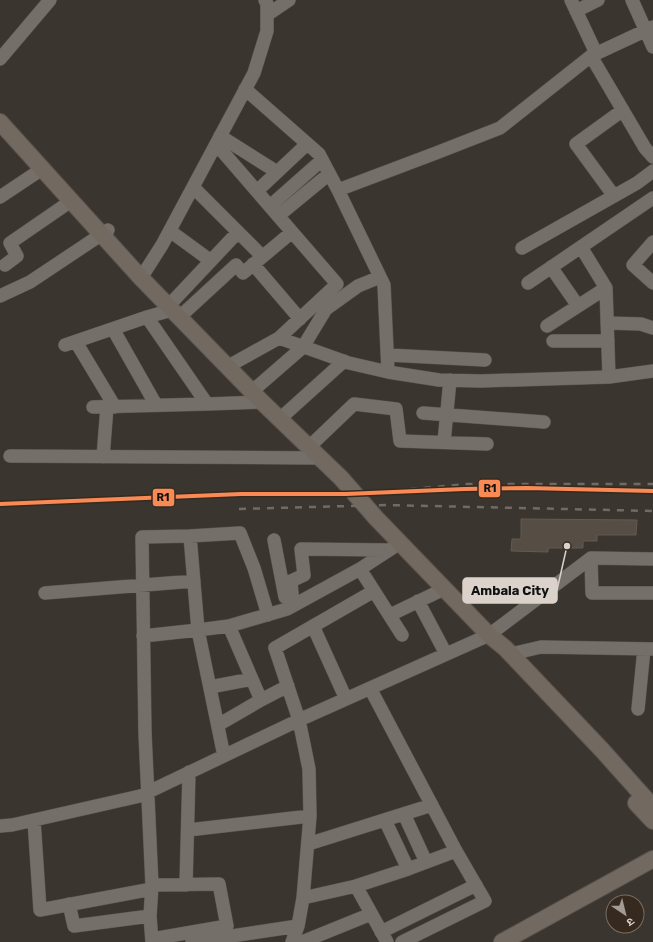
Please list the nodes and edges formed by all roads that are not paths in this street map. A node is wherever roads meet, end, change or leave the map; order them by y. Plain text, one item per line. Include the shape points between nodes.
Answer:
1 (266, 0) edge
2 (289, 0) edge
3 (598, 0) edge
4 (632, 0) edge
5 (43, 2) edge
6 (573, 5) edge
7 (267, 15) junction
8 (649, 29) edge
9 (653, 47) edge
10 (593, 54) junction
11 (0, 59) edge
12 (245, 89) junction
13 (0, 109) edge
14 (623, 110) junction
15 (0, 122) edge
16 (218, 140) junction
17 (307, 144) junction
18 (653, 157) edge
19 (322, 160) junction
20 (42, 169) junction
21 (653, 171) edge
22 (277, 172) junction
23 (329, 174) junction
24 (193, 187) junction
25 (338, 190) junction
26 (257, 191) junction
27 (614, 196) junction
28 (0, 197) edge
29 (653, 198) edge
30 (71, 202) junction
31 (274, 211) junction
32 (170, 231) junction
33 (104, 232) junction
34 (238, 232) junction
35 (292, 232) junction
36 (653, 242) edge
37 (581, 247) junction
38 (522, 248) dead end
39 (258, 260) junction
40 (211, 261) junction
41 (5, 265) dead end
42 (552, 267) junction
43 (143, 275) junction
44 (380, 277) junction
45 (528, 283) dead end
46 (653, 283) edge
47 (606, 288) junction
48 (0, 296) edge
49 (578, 306) junction
50 (177, 308) junction
51 (147, 318) junction
52 (300, 319) junction
53 (607, 323) junction
54 (548, 326) dead end
55 (653, 328) edge
56 (113, 329) junction
57 (279, 338) junction
58 (553, 341) dead end
59 (608, 341) junction
60 (303, 347) junction
61 (388, 355) junction
62 (485, 360) dead end
63 (344, 361) junction
64 (231, 365) junction
65 (653, 371) edge
66 (388, 372) junction
67 (609, 377) junction
68 (450, 380) junction
69 (260, 394) junction
70 (207, 404) junction
71 (156, 405) junction
72 (93, 407) dead end
73 (111, 407) junction
74 (423, 413) dead end
75 (446, 415) junction
76 (283, 416) junction
77 (544, 422) dead end
78 (444, 442) junction
79 (487, 444) dead end
80 (307, 445) junction
81 (10, 456) dead end
82 (103, 457) junction
83 (320, 458) junction
84 (190, 536) junction
85 (274, 540) dead end
86 (394, 546) junction
87 (591, 558) junction
88 (653, 559) edge
89 (360, 569) junction
90 (194, 581) junction
91 (142, 585) junction
92 (444, 589) junction
93 (374, 591) junction
94 (45, 593) dead end
95 (653, 593) edge
96 (418, 601) junction
97 (290, 608) junction
98 (268, 615) junction
99 (390, 615) junction
100 (229, 626) junction
101 (313, 626) junction
102 (198, 630) junction
103 (402, 634) dead end
104 (489, 635) junction
105 (143, 636) junction
106 (648, 649) edge
107 (446, 654) junction
108 (511, 654) junction
109 (252, 679) junction
110 (288, 686) junction
111 (210, 687) junction
112 (370, 688) junction
113 (346, 699) junction
114 (261, 700) junction
115 (638, 709) dead end
116 (299, 720) junction
117 (218, 725) junction
118 (224, 756) junction
119 (189, 772) junction
120 (148, 792) junction
121 (432, 806) junction
122 (653, 808) edge
123 (404, 814) junction
124 (310, 816) junction
125 (34, 820) junction
126 (385, 820) junction
127 (653, 821) edge
128 (0, 826) edge
129 (188, 830) junction
130 (308, 844) junction
131 (456, 851) junction
132 (653, 859) edge
133 (426, 862) junction
134 (408, 869) junction
135 (186, 885) junction
136 (476, 885) junction
137 (356, 886) junction
138 (152, 887) junction
139 (303, 898) junction
140 (69, 904) junction
141 (371, 914) junction
142 (150, 916) junction
143 (298, 926) junction
144 (384, 937) edge
145 (321, 938) edge
146 (152, 941) edge
147 (507, 941) edge
148 (192, 942) edge
149 (292, 942) edge
150 (302, 942) edge
151 (402, 942) edge

1 - 7 street
2 - 7 street
3 - 6 street
4 - 8 street
5 - 11 street
6 - 10 street
7 - 12 street via 268,31 254,73
8 - 9 street
8 - 10 street
10 - 14 street
10 - 25 street via 500,128
12 - 16 street
12 - 17 street
13 - 33 main road
14 - 18 street
14 - 27 street via 576,144
15 - 20 main road
16 - 22 street
16 - 24 street
16 - 26 street
17 - 19 street
17 - 22 street
19 - 23 street
19 - 31 street
20 - 28 street
20 - 30 main road
21 - 27 street
22 - 26 street
23 - 25 street
23 - 31 street
24 - 32 street
24 - 34 street
25 - 44 street
26 - 31 street
27 - 38 street
29 - 37 street
30 - 33 main road
30 - 41 street via 10,242 17,256
31 - 35 street
32 - 40 street
32 - 43 street
33 - 43 main road
33 - 48 street via 30,282
34 - 39 street
34 - 40 street
35 - 39 street
35 - 52 street via 337,284
36 - 46 street via 633,265
37 - 42 street
37 - 47 street
39 - 50 street via 243,273 236,265
39 - 52 street
40 - 50 street
42 - 45 street
42 - 49 street
43 - 50 main road
44 - 60 street via 358,286 326,309
44 - 61 street via 384,285
47 - 49 street
47 - 53 street
49 - 54 street
50 - 51 street
50 - 64 main road
51 - 56 street
51 - 70 street
52 - 57 street
53 - 55 street via 641,324
53 - 59 street
56 - 71 street
56 - 73 street via 70,344
57 - 60 street
57 - 64 street
58 - 59 street
59 - 67 street
60 - 63 street
60 - 69 street
61 - 62 street
61 - 66 street
63 - 66 street
63 - 76 street
64 - 69 main road
65 - 67 street
66 - 68 street
67 - 68 street
68 - 75 street
69 - 70 street
69 - 76 main road via 268,398
69 - 80 main road
70 - 71 street
71 - 73 street
72 - 73 street
73 - 82 street
74 - 75 street
75 - 77 street
75 - 78 street
76 - 80 main road
78 - 79 street
78 - 80 street via 400,441 396,409 354,404
80 - 83 main road
81 - 82 street
82 - 83 street
83 - 86 main road via 376,518
84 - 90 street
84 - 91 street via 142,537
84 - 98 street via 240,533
85 - 97 street
86 - 89 street
86 - 92 main road
86 - 97 street via 301,549 304,575 291,581
87 - 88 street
87 - 95 street via 592,593
87 - 104 street
89 - 93 street
89 - 97 street
90 - 91 street
90 - 102 street
91 - 94 street
91 - 105 street
92 - 96 street
92 - 104 main road
93 - 99 street
93 - 101 street
96 - 99 street
96 - 107 street
97 - 98 street
98 - 100 street
99 - 103 street
100 - 102 street
100 - 109 street
101 - 110 street via 275,648
101 - 113 street
102 - 105 street
102 - 111 street
104 - 107 street
104 - 108 main road
104 - 127 main road via 518,674
105 - 120 street
106 - 108 street via 541,647
106 - 115 street
107 - 112 street
108 - 122 main road
109 - 111 street
109 - 114 street
110 - 114 street
110 - 116 street
111 - 117 street
112 - 113 street
112 - 121 street
113 - 116 street
114 - 117 street
116 - 118 street
116 - 124 street via 309,769
117 - 118 street
118 - 119 street
119 - 120 street
119 - 129 street
120 - 125 street
120 - 138 street
121 - 123 street
121 - 131 street
123 - 126 street
123 - 133 street
124 - 129 street
124 - 130 street
125 - 128 street
125 - 140 street via 40,910
126 - 130 street
126 - 134 street
129 - 135 street
130 - 139 street
131 - 133 street
131 - 136 street
132 - 147 main road
133 - 134 street
134 - 137 street
135 - 138 street
135 - 146 street via 219,884 227,926
136 - 144 street
136 - 151 street via 485,901
137 - 139 street
137 - 141 street
138 - 140 street
138 - 142 street
139 - 143 street
140 - 142 street via 74,926
141 - 144 street
141 - 145 street
142 - 146 street
143 - 148 street
143 - 149 street
145 - 150 street

